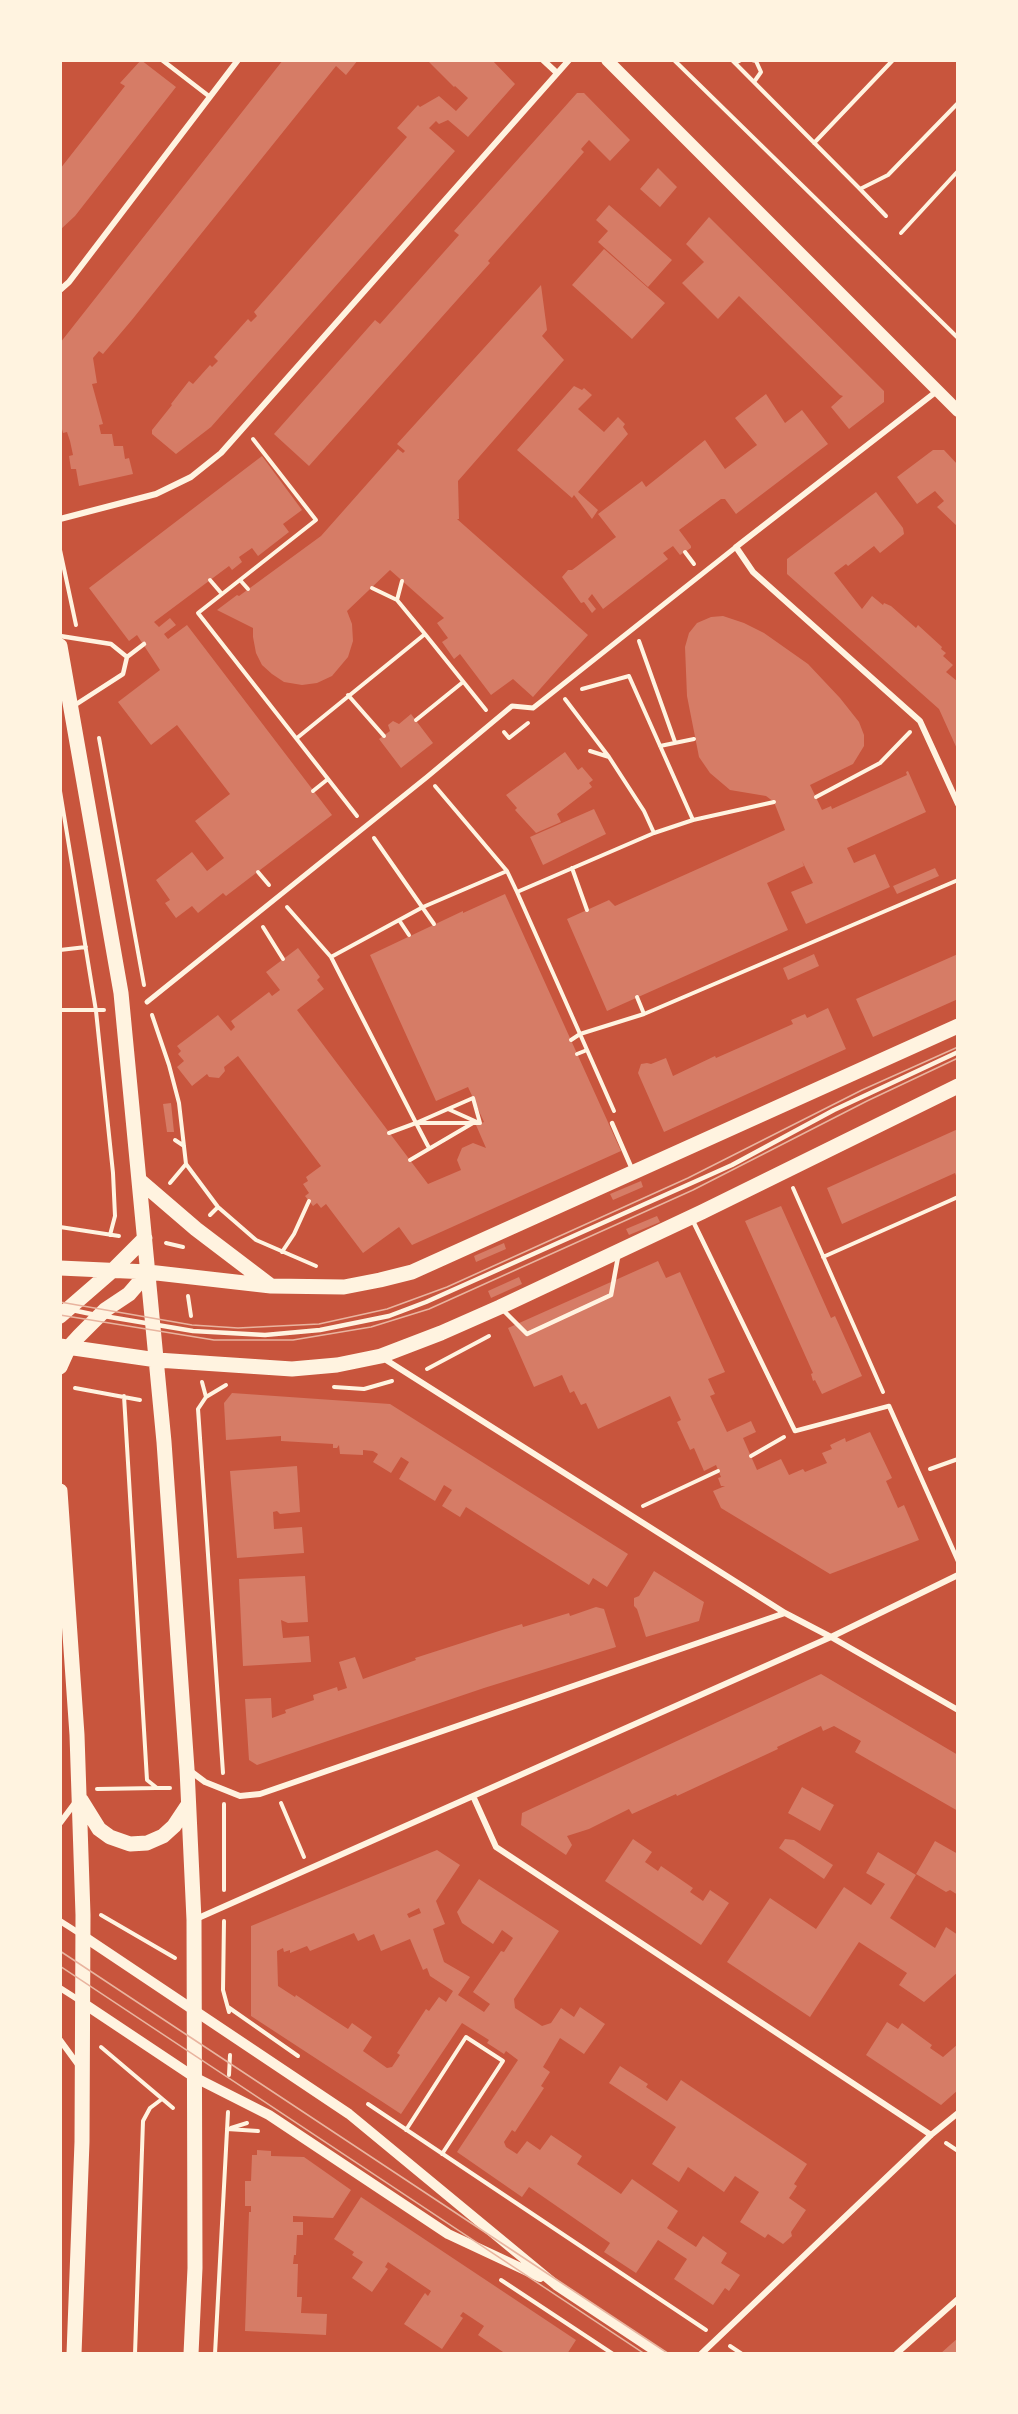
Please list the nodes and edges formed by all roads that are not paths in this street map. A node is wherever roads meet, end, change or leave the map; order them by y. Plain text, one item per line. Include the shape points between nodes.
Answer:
1 (162, 60) edge
2 (238, 60) edge
3 (543, 60) edge
4 (569, 60) edge
5 (607, 60) edge
6 (557, 74) junction
7 (210, 97) junction
8 (60, 290) edge
9 (937, 391) junction
10 (958, 411) edge
11 (60, 519) edge
12 (736, 547) junction
13 (60, 636) edge
14 (144, 644) dead end
15 (60, 646) edge
16 (127, 657) junction
17 (71, 707) junction
18 (958, 804) edge
19 (147, 1002) road end
20 (958, 1026) edge
21 (958, 1052) edge
22 (958, 1086) edge
23 (612, 1123) dead end
24 (633, 1171) junction
25 (139, 1180) junction
26 (690, 1217) junction
27 (145, 1238) junction
28 (619, 1249) junction
29 (60, 1268) edge
30 (113, 1270) junction
31 (148, 1272) junction
32 (271, 1286) junction
33 (500, 1307) junction
34 (63, 1311) edge
35 (99, 1315) junction
36 (153, 1325) junction
37 (64, 1347) edge
38 (381, 1356) junction
39 (157, 1360) junction
40 (60, 1367) edge
41 (60, 1491) edge
42 (958, 1562) edge
43 (958, 1575) edge
44 (784, 1613) junction
45 (831, 1637) junction
46 (958, 1710) edge
47 (187, 1769) junction
48 (79, 1793) junction
49 (473, 1796) junction
50 (188, 1805) junction
51 (60, 1823) edge
52 (194, 1920) junction
53 (60, 1921) edge
54 (83, 1936) junction
55 (60, 1988) edge
56 (83, 2003) junction
57 (194, 2009) junction
58 (60, 2040) edge
59 (83, 2071) junction
60 (194, 2077) junction
61 (958, 2113) edge
62 (931, 2135) junction
63 (556, 2285) junction
64 (958, 2299) edge
65 (74, 2354) edge
66 (191, 2354) edge
67 (660, 2354) edge
68 (701, 2354) edge
69 (896, 2354) edge

1 - 7 lane
2 - 7 street
3 - 6 street
4 - 6 street
5 - 9 main road
6 - 11 street via 221,453 191,477 156,494
7 - 8 street
9 - 10 main road
9 - 12 street
12 - 18 street via 753,572 920,721
12 - 19 street via 533,708 512,706
13 - 16 lane via 111,644
14 - 16 lane
15 - 17 main road
16 - 17 lane via 123,674
17 - 25 main road via 121,993
20 - 24 main road
21 - 36 lane via 834,1110 732,1165 408,1310 349,1326 265,1335
22 - 26 main road
23 - 24 lane
24 - 32 main road via 412,1272 344,1287
25 - 27 main road
25 - 32 main road
26 - 28 main road
26 - 42 lane via 795,1431 889,1406
27 - 30 main road
27 - 31 main road
28 - 33 main road
28 - 33 lane via 612,1296 527,1334
29 - 30 main road
30 - 31 main road
30 - 34 main road
31 - 32 main road
31 - 35 main road via 129,1294
31 - 36 main road
33 - 38 main road
34 - 35 lane
35 - 36 lane
35 - 37 main road
36 - 39 main road
37 - 39 main road
37 - 40 main road
38 - 39 main road via 292,1369
38 - 44 street
39 - 47 main road
41 - 48 main road
43 - 45 street
44 - 45 street
44 - 47 street via 260,1794 240,1796 205,1782
45 - 46 street
45 - 49 street
47 - 50 main road
48 - 50 main road via 99,1829 130,1844 147,1843 163,1836
48 - 51 street
48 - 54 main road
49 - 52 street
49 - 62 street via 496,1846
50 - 52 main road
52 - 57 main road
53 - 54 street
54 - 56 main road
54 - 57 street
55 - 56 street
56 - 59 main road
56 - 60 street
57 - 60 main road
57 - 63 street via 348,2114
58 - 59 street
59 - 65 main road
60 - 63 street via 269,2115 448,2234
60 - 66 main road via 195,2268
61 - 62 street
62 - 68 street
63 - 67 street
64 - 69 street

